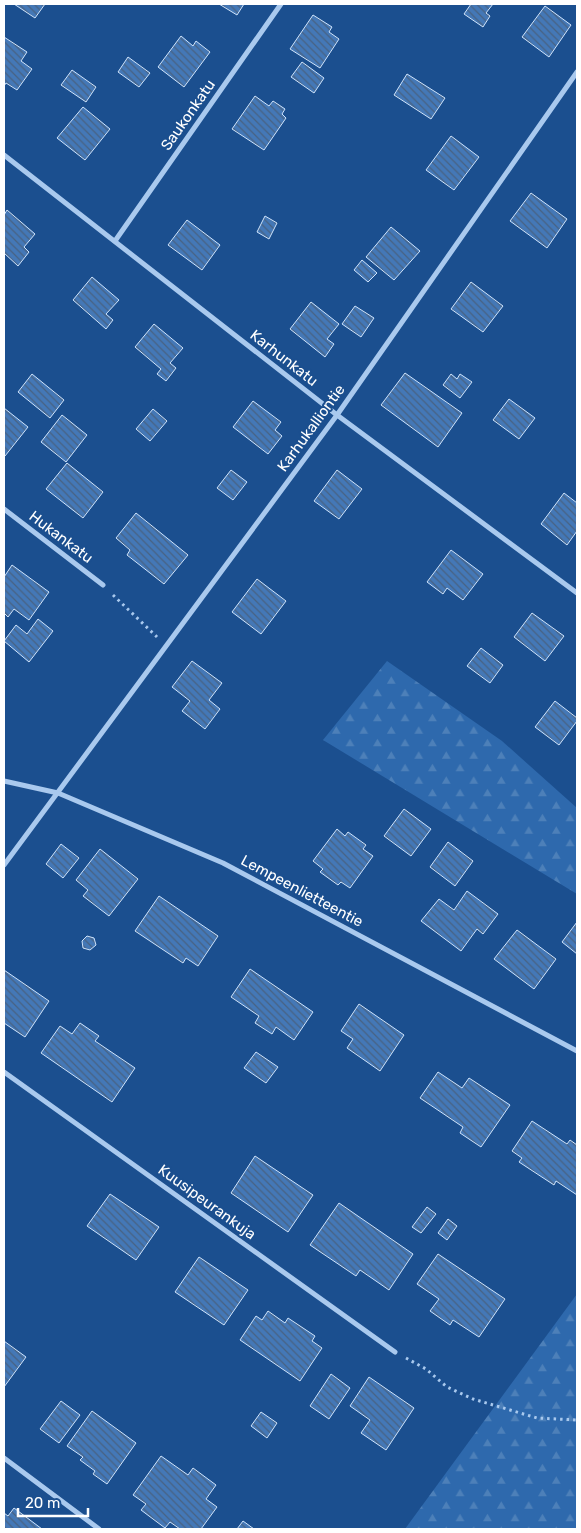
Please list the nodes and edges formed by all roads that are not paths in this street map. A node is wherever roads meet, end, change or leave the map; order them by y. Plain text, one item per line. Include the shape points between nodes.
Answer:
1 (281, 4) edge
2 (577, 72) edge
3 (4, 155) edge
4 (115, 241) junction
5 (337, 415) junction
6 (4, 509) edge
7 (104, 585) road end
8 (577, 593) edge
9 (4, 782) edge
10 (58, 793) junction
11 (4, 865) edge
12 (577, 1051) edge
13 (4, 1072) edge
14 (395, 1352) road end
15 (4, 1458) edge
16 (99, 1529) edge

1 - 4 street, Saukonkatu
2 - 5 street, Karhukalliontie
3 - 4 street, Karhunkatu
4 - 5 street, Karhunkatu
5 - 8 street, Karhunkatu
5 - 10 street, Karhukalliontie
6 - 7 street, Hukankatu
9 - 10 street, Lempeenlietteentie
10 - 11 street, Karhukalliontie
10 - 12 street, Lempeenlietteentie via 223,863
13 - 14 street, Kuusipeurankuja
15 - 16 street

